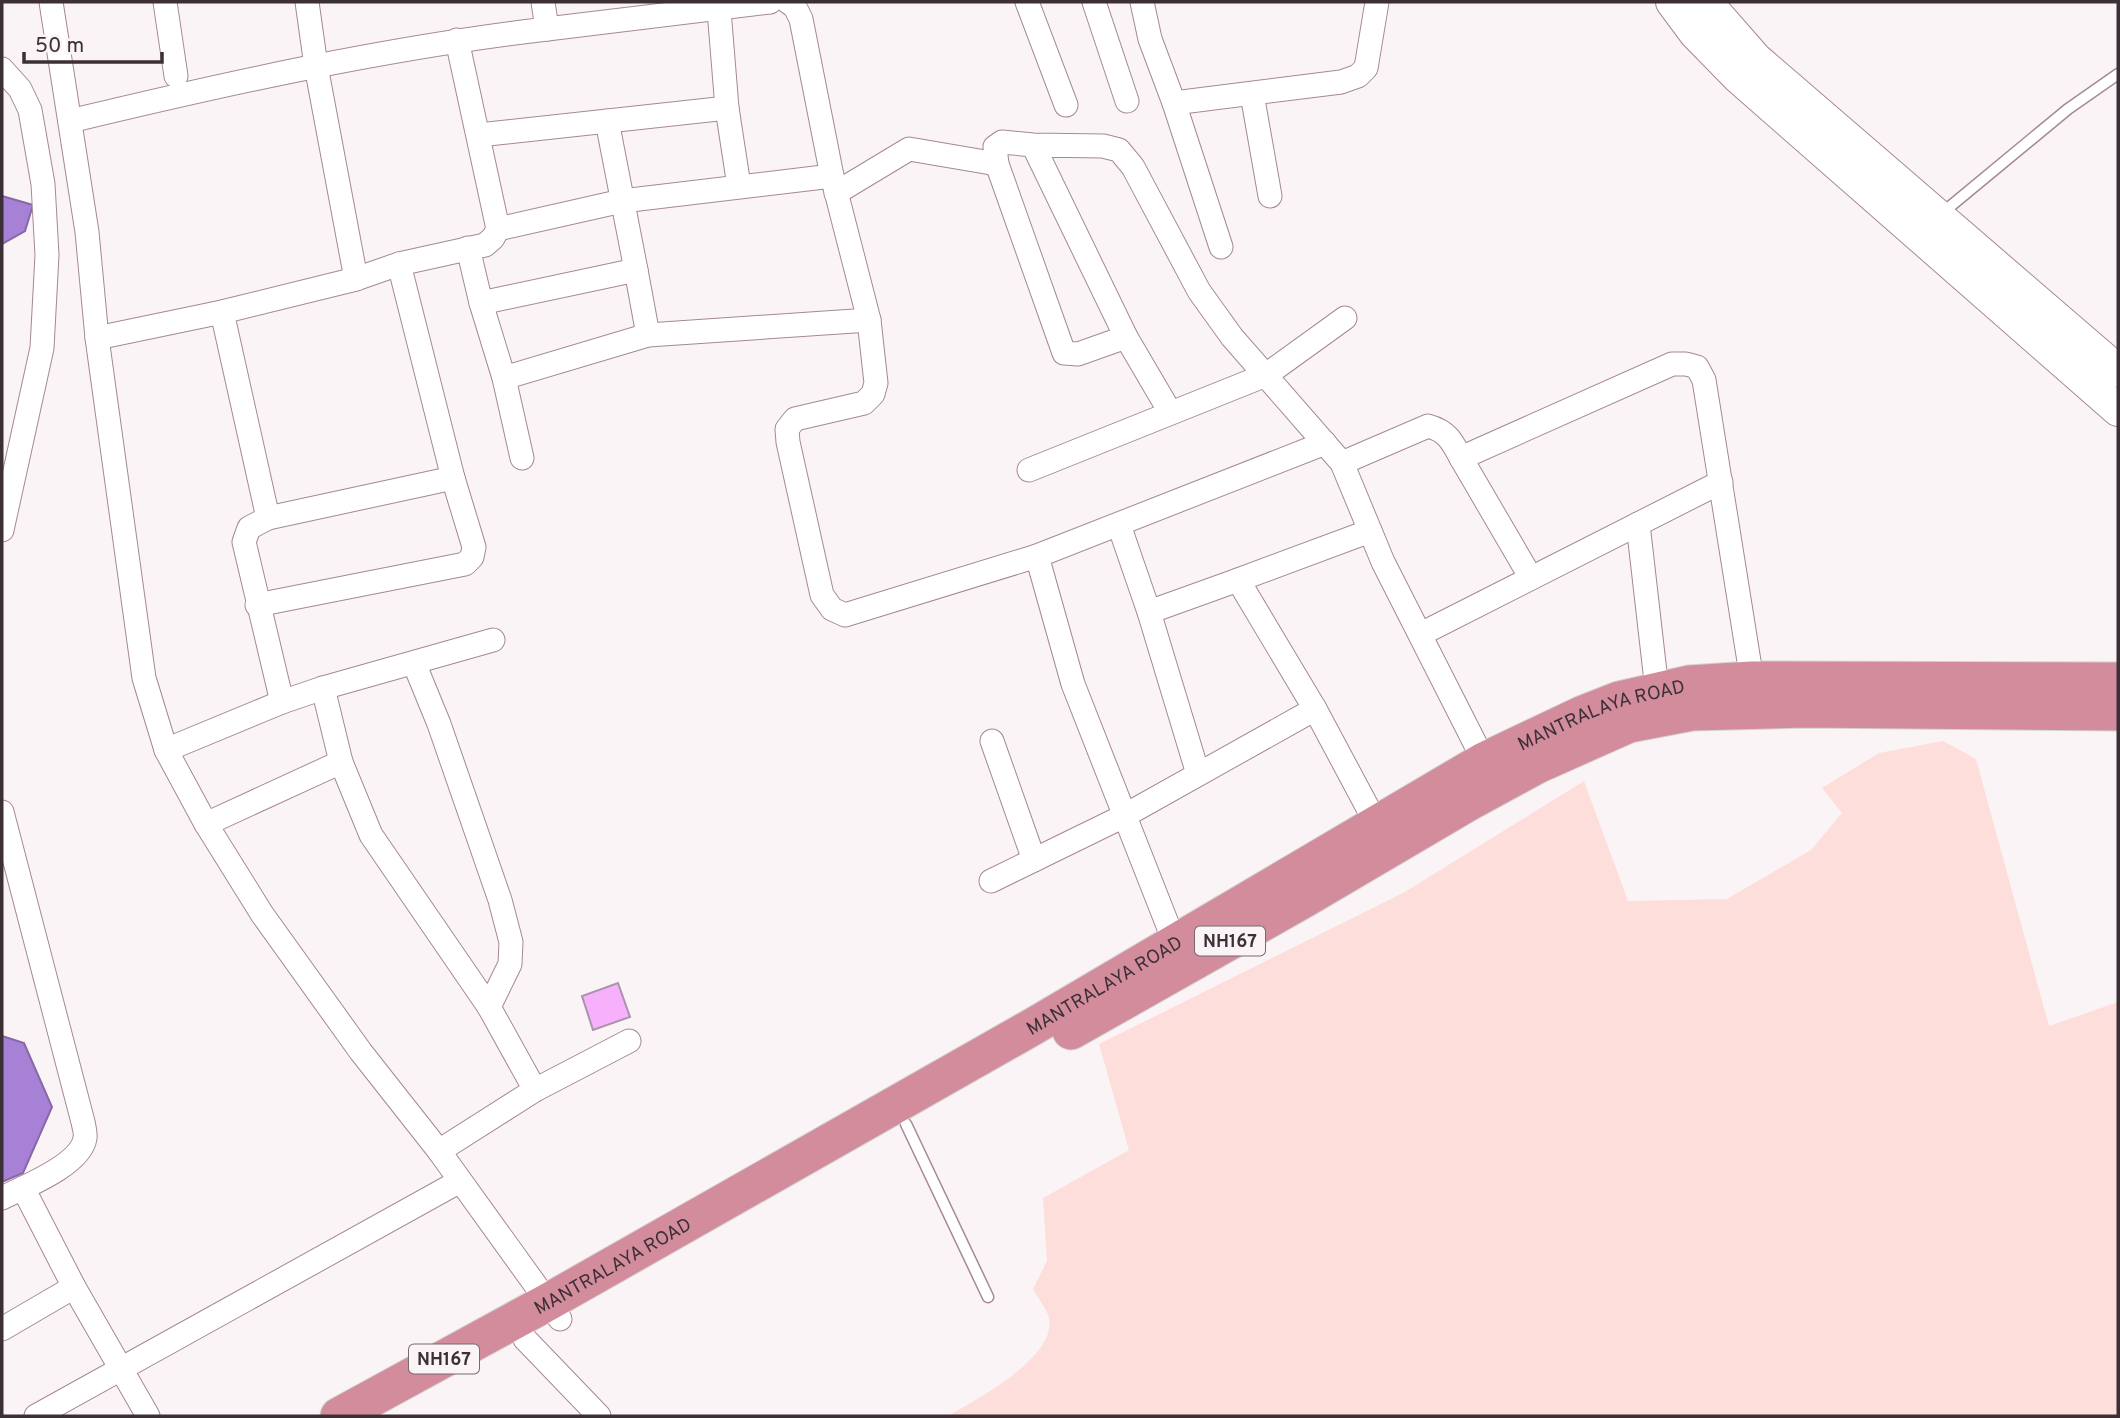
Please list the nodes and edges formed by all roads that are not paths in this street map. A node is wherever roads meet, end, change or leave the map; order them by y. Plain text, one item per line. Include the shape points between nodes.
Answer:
1 (51, 2) edge
2 (165, 2) edge
3 (307, 2) edge
4 (543, 2) edge
5 (771, 2) edge
6 (788, 2) edge
7 (1027, 2) edge
8 (1094, 2) edge
9 (1142, 2) edge
10 (1377, 2) edge
11 (1672, 2) edge
12 (1706, 2) edge
13 (719, 9) junction
14 (547, 29) junction
15 (457, 40) junction
16 (316, 66) junction
17 (2, 69) edge
18 (2118, 74) edge
19 (176, 76) dead end
20 (1252, 94) junction
21 (1127, 101) dead end
22 (1174, 103) junction
23 (1066, 105) dead end
24 (727, 108) junction
25 (70, 121) junction
26 (607, 121) junction
27 (479, 135) junction
28 (1033, 145) junction
29 (997, 164) junction
30 (834, 184) junction
31 (739, 186) junction
32 (1270, 195) dead end
33 (622, 201) junction
34 (1939, 216) junction
35 (498, 229) junction
36 (1221, 247) dead end
37 (468, 248) junction
38 (399, 264) junction
39 (636, 271) junction
40 (356, 279) junction
41 (481, 303) junction
42 (222, 312) junction
43 (1345, 318) dead end
44 (869, 320) junction
45 (648, 335) junction
46 (1126, 337) junction
47 (97, 338) junction
48 (2118, 371) edge
49 (1266, 375) junction
50 (504, 378) junction
51 (2118, 410) edge
52 (1170, 412) junction
53 (1325, 443) junction
54 (522, 458) dead end
55 (1461, 458) junction
56 (1342, 463) junction
57 (1029, 470) dead end
58 (453, 478) junction
59 (1721, 482) junction
60 (268, 518) junction
61 (1638, 524) junction
62 (1119, 525) junction
63 (2, 530) edge
64 (1370, 531) junction
65 (1037, 556) junction
66 (1531, 578) junction
67 (1238, 580) junction
68 (257, 605) junction
69 (1149, 612) junction
70 (1420, 635) junction
71 (494, 640) dead end
72 (414, 663) junction
73 (1752, 680) junction
74 (2118, 681) edge
75 (323, 688) junction
76 (1657, 690) junction
77 (282, 702) junction
78 (1315, 709) junction
79 (2118, 712) edge
80 (992, 741) dead end
81 (166, 750) junction
82 (1484, 761) junction
83 (341, 762) junction
84 (1198, 774) junction
85 (2, 812) edge
86 (1124, 816) junction
87 (206, 824) junction
88 (1377, 825) junction
89 (1034, 860) junction
90 (991, 881) dead end
91 (1174, 941) junction
92 (489, 1007) junction
93 (629, 1041) dead end
94 (535, 1090) junction
95 (906, 1124) junction
96 (439, 1151) junction
97 (460, 1181) junction
98 (23, 1188) junction
99 (2, 1198) edge
100 (74, 1287) junction
101 (988, 1297) dead end
102 (554, 1311) junction
103 (2, 1329) edge
104 (525, 1339) junction
105 (121, 1369) junction
106 (392, 1409) edge
107 (36, 1416) edge
108 (148, 1416) edge
109 (339, 1416) edge
110 (599, 1416) edge

1 - 25 street
2 - 19 street
3 - 16 street
4 - 14 street
5 - 13 street
6 - 30 street via 801,19
7 - 23 street
8 - 21 street
9 - 22 street
10 - 20 street via 1366,68 1358,76
11 - 51 main road via 1739,78
12 - 34 main road via 1756,59
13 - 14 street
13 - 24 street
14 - 15 street
15 - 16 street
15 - 27 street
16 - 25 street
16 - 40 street
17 - 63 street via 20,89 30,110 43,184 47,255 42,348
18 - 34 lane via 2068,109
20 - 22 street
20 - 32 street
22 - 36 street
24 - 26 street
24 - 31 street
25 - 47 street
26 - 27 street
26 - 33 street
27 - 35 street
28 - 29 street via 1002,142 996,147
28 - 46 street
28 - 49 street via 1119,150 1133,167 1199,291
29 - 30 street via 909,149
29 - 46 street via 1064,353 1078,354
30 - 31 street
30 - 44 street
31 - 33 street
33 - 35 street
33 - 39 street
34 - 48 main road
35 - 37 street via 485,245
37 - 38 street
37 - 41 street
38 - 40 street
38 - 58 street
39 - 41 street
39 - 45 street
40 - 42 street
41 - 50 street
42 - 47 street
42 - 60 street
43 - 49 street
44 - 45 street
44 - 65 street via 876,383 873,394 864,403 795,419 787,429 822,595 832,609 845,615
45 - 50 street
46 - 52 street
47 - 81 street via 144,678
49 - 52 street
49 - 53 street
50 - 54 street
52 - 57 street
53 - 56 street
53 - 62 street
55 - 56 street via 1440,429 1428,426
55 - 59 street via 1672,365 1686,363 1697,367 1704,380
55 - 66 street
56 - 64 street
58 - 60 street
58 - 68 street via 474,547 465,564
59 - 61 street
59 - 73 street
60 - 68 street via 249,528 244,542
61 - 66 street
61 - 76 street
62 - 65 street
62 - 69 street
64 - 67 street
64 - 70 street
65 - 86 street via 1073,684
66 - 70 street
67 - 69 street
67 - 78 street
68 - 77 street
69 - 84 street
70 - 82 street
71 - 72 street
72 - 75 street
72 - 92 street via 439,724 511,942 510,964
73 - 74 highway, MANTRALAYA ROAD / NH167
73 - 76 highway, MANTRALAYA ROAD / NH167
75 - 77 street
75 - 83 street
76 - 82 highway, MANTRALAYA ROAD / NH167 via 1581,715
77 - 81 street
78 - 84 street
78 - 88 street
79 - 95 highway, NH167 via 1804,709 1692,712 1629,724 1469,802
80 - 89 street
81 - 87 street
82 - 88 highway, MANTRALAYA ROAD / NH167
83 - 87 street
83 - 92 street via 372,835
84 - 86 street
85 - 98 street via 85,1139 65,1164
86 - 89 street
86 - 91 street
87 - 96 street via 262,914
88 - 91 highway, MANTRALAYA ROAD / NH167
89 - 90 street
91 - 102 highway, MANTRALAYA ROAD / NH167
92 - 94 street
93 - 94 street
94 - 96 street
95 - 101 lane
95 - 102 highway, NH167
96 - 97 street
97 - 102 street
97 - 105 street
98 - 99 street
98 - 100 street
100 - 103 street
100 - 105 street
102 - 104 highway, NH167
102 - 109 highway, MANTRALAYA ROAD / NH167
104 - 106 highway, NH167
104 - 110 street
105 - 107 street
105 - 108 street

